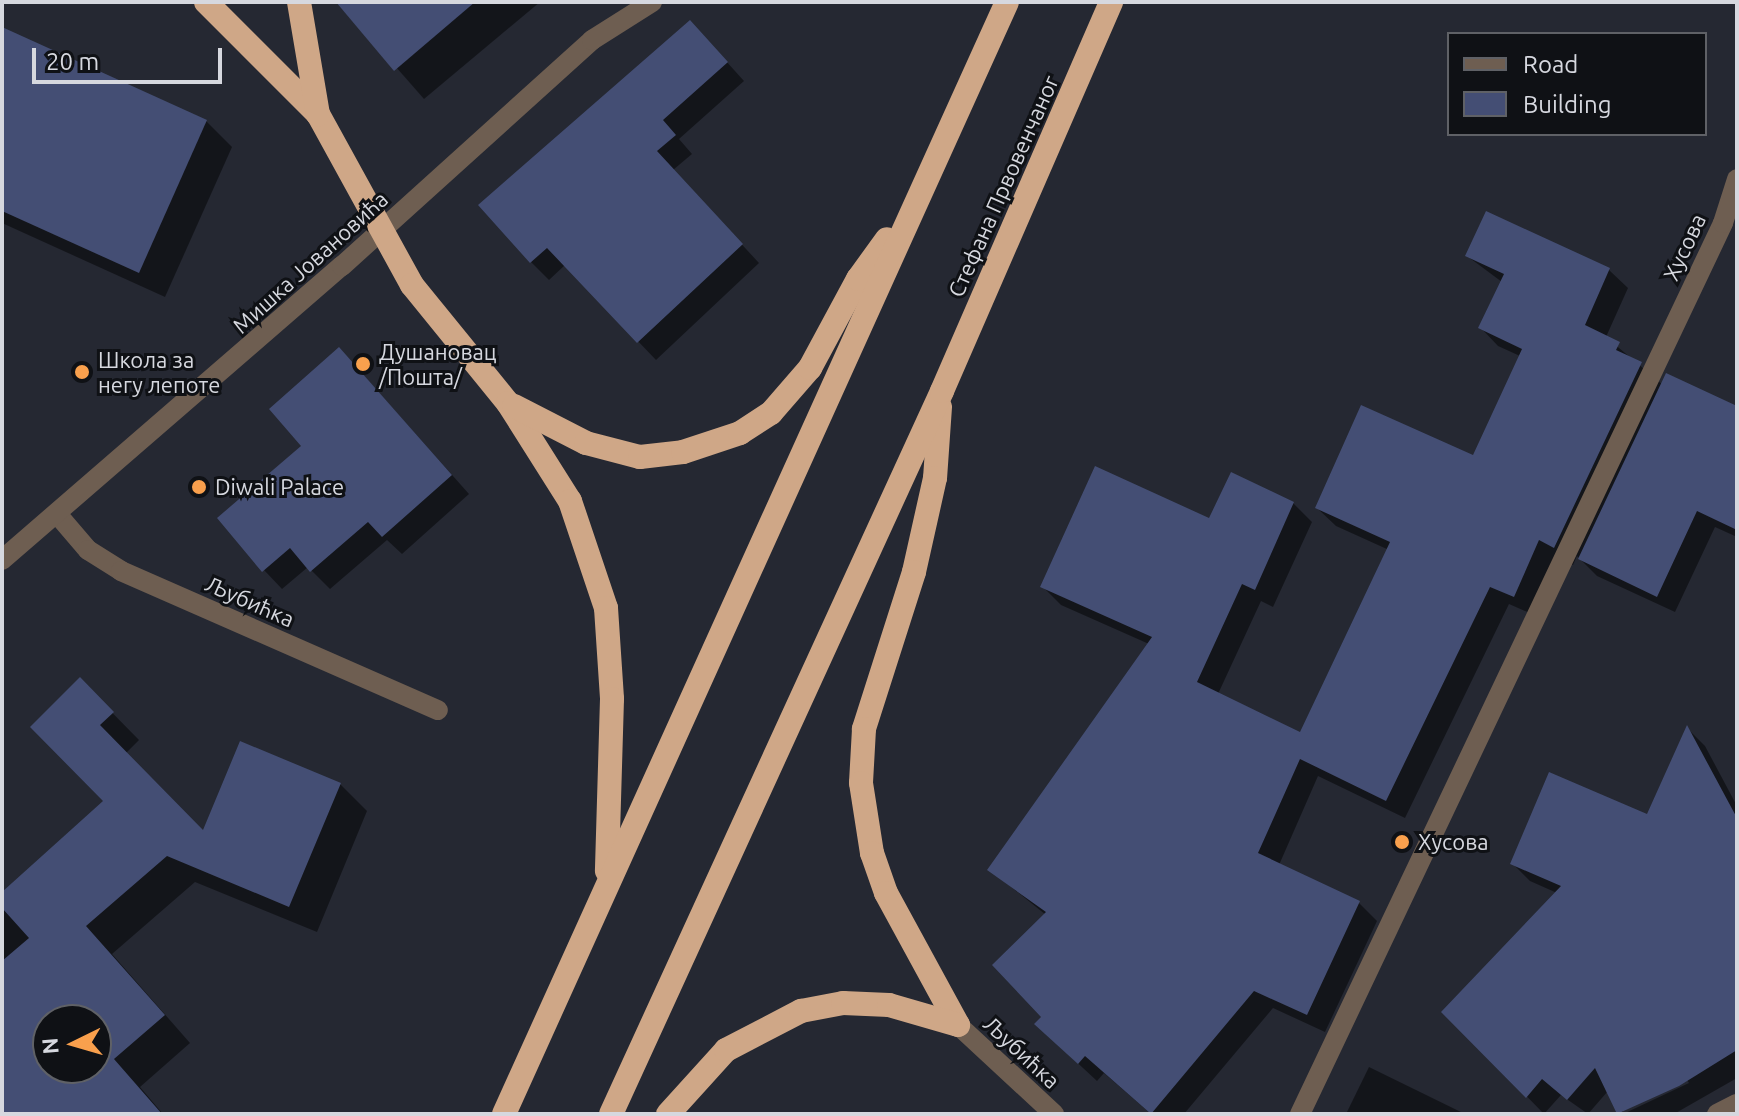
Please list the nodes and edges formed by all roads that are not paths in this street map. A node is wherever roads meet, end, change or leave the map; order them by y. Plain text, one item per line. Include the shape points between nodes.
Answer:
1 (206, 2) edge
2 (299, 2) edge
3 (652, 2) edge
4 (1007, 2) edge
5 (1111, 2) edge
6 (318, 114) junction
7 (1737, 179) edge
8 (923, 188) junction
9 (381, 231) junction
10 (942, 391) junction
11 (508, 403) junction
12 (58, 515) junction
13 (2, 560) edge
14 (438, 710) dead end
15 (606, 885) junction
16 (958, 1025) junction
17 (1737, 1104) edge
18 (504, 1114) edge
19 (611, 1114) edge
20 (668, 1114) edge
21 (1054, 1114) edge
22 (1300, 1114) edge
23 (1717, 1114) edge

1 - 6 highway
2 - 6 highway
3 - 9 street, Мишка Јовановића via 592,40
4 - 8 highway
5 - 10 highway, Стефана Првовенчаног
6 - 9 highway
7 - 22 street, Хусова via 1723,223
8 - 11 highway via 858,279 810,368 771,413 740,433 683,452 640,457 586,443
8 - 15 highway
9 - 11 highway via 446,331
9 - 12 street, Мишка Јовановића
10 - 16 highway via 935,478 914,572 864,729 861,783 872,853 886,893
10 - 19 highway, Стефана Првовенчаног
11 - 15 highway via 570,501 606,608 612,699
12 - 13 street, Мишка Јовановића
12 - 14 street, Љубићка via 88,550 121,571
15 - 18 highway
16 - 20 highway via 889,1005 843,1003 801,1011 726,1050
16 - 21 street, Љубићка
17 - 23 street

